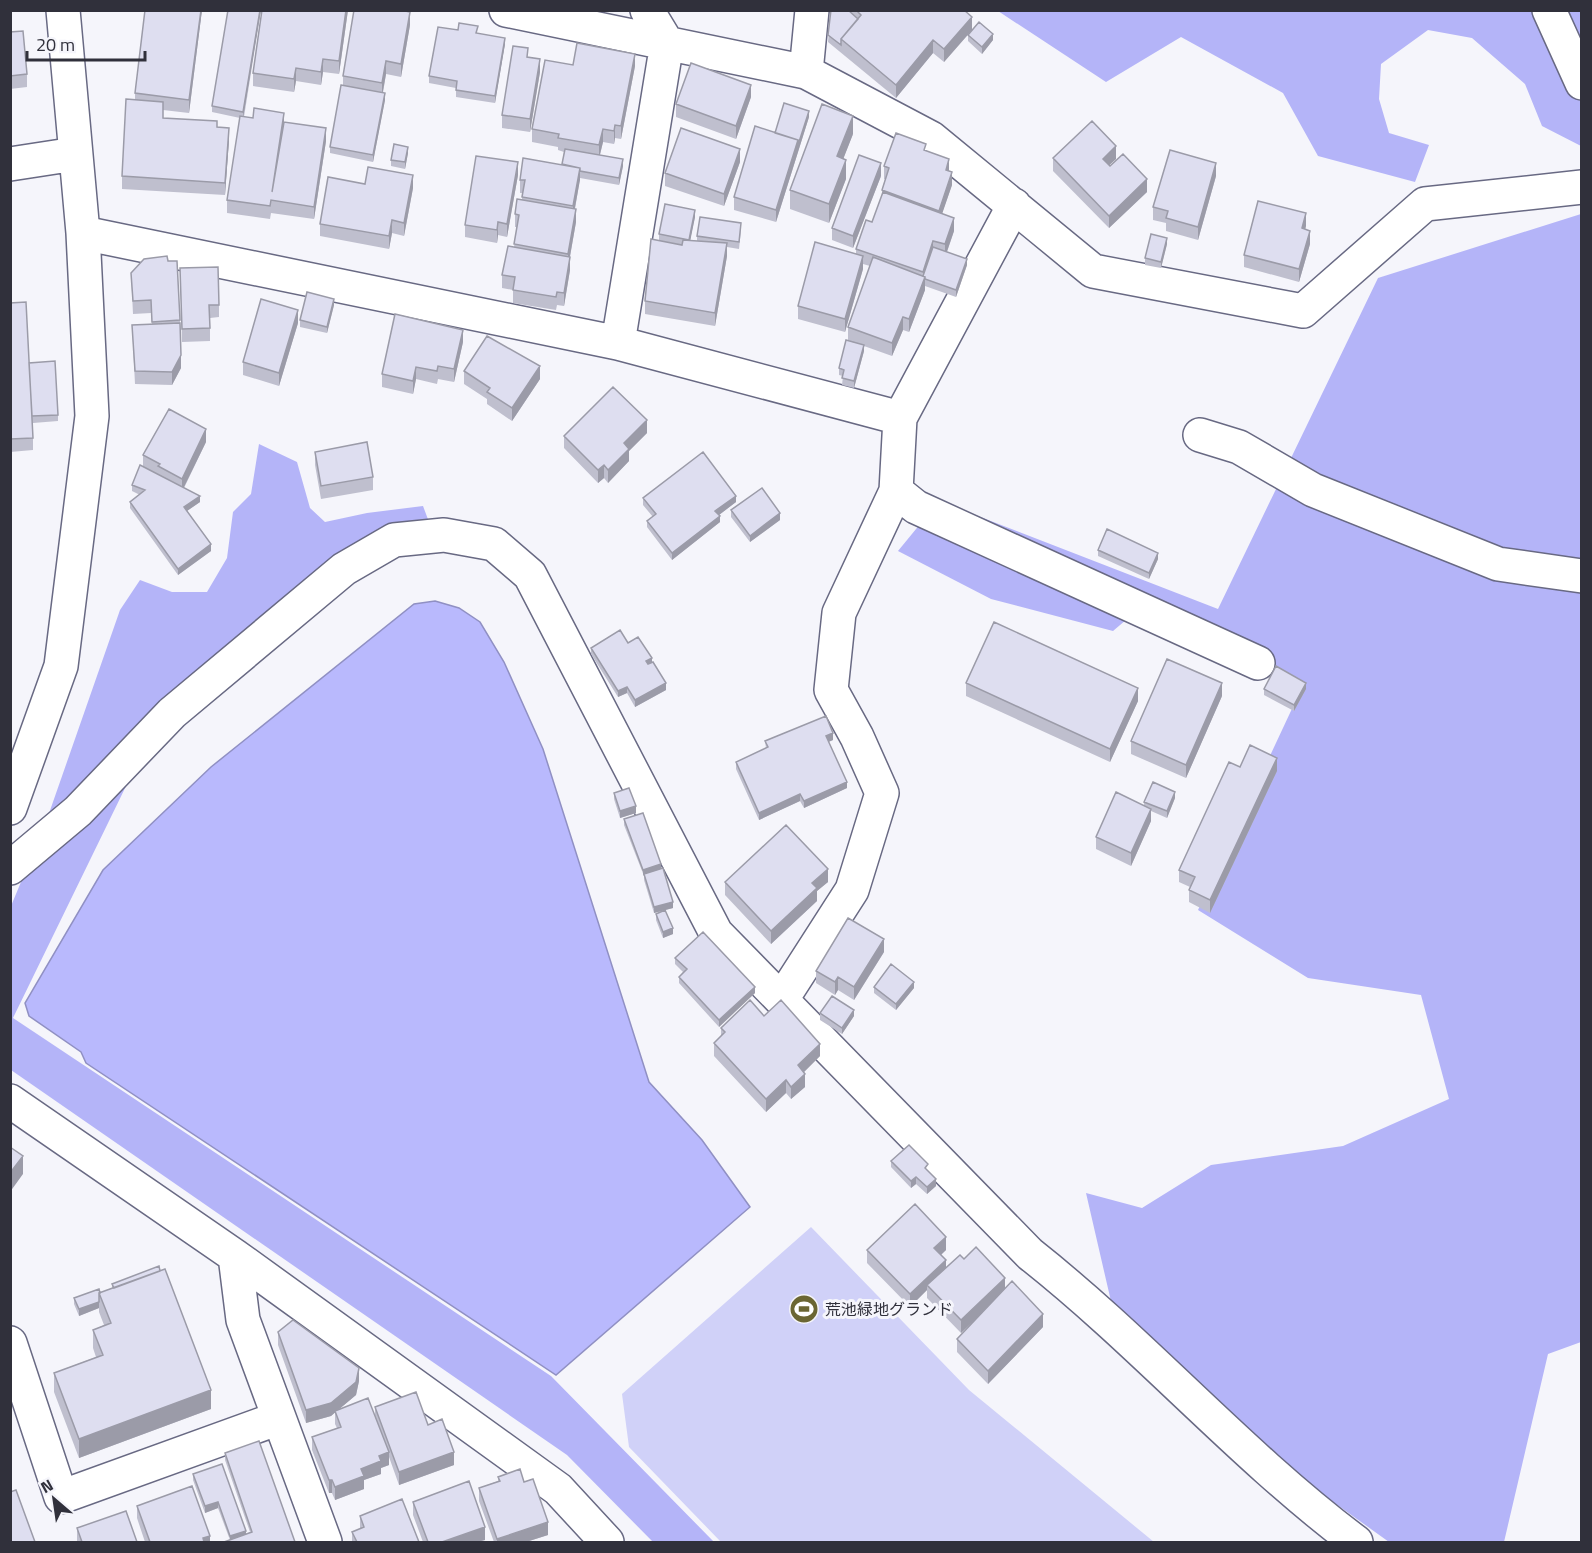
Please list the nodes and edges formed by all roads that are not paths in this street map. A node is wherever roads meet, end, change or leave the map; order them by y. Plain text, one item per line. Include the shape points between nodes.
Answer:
1 (63, 10) edge
2 (506, 10) edge
3 (647, 10) edge
4 (812, 10) edge
5 (1549, 10) edge
6 (667, 43) junction
7 (806, 72) junction
8 (1581, 83) edge
9 (75, 154) junction
10 (10, 164) edge
11 (1581, 187) edge
12 (1014, 205) junction
13 (82, 233) junction
14 (618, 343) junction
15 (900, 418) junction
16 (1200, 435) dead end
17 (896, 491) junction
18 (1581, 576) edge
19 (1258, 663) dead end
20 (10, 808) edge
21 (10, 868) edge
22 (782, 999) junction
23 (10, 1101) edge
24 (236, 1256) junction
25 (10, 1343) edge
26 (279, 1418) junction
27 (325, 1542) edge
28 (607, 1542) edge
29 (1356, 1542) edge

1 - 9 street
2 - 6 street
3 - 6 street
4 - 7 street
5 - 8 street
6 - 7 street
6 - 14 street
7 - 12 street via 931,138
9 - 10 street
9 - 13 street
11 - 12 street via 1425,204 1303,311 1094,271
12 - 15 street
13 - 14 street
13 - 20 street via 92,416 61,666
14 - 15 street
15 - 17 street
16 - 18 street via 1239,447 1313,490 1498,564
17 - 19 street via 915,507
17 - 22 street via 839,613 831,690 882,793 852,890
21 - 22 street via 78,811 172,712 344,569 394,540 444,535 494,544 530,575 716,933
22 - 29 street via 1030,1254 1114,1326 1299,1500
23 - 24 street
24 - 26 street via 243,1320
24 - 28 street via 558,1489
25 - 26 street via 61,1497
26 - 27 street

